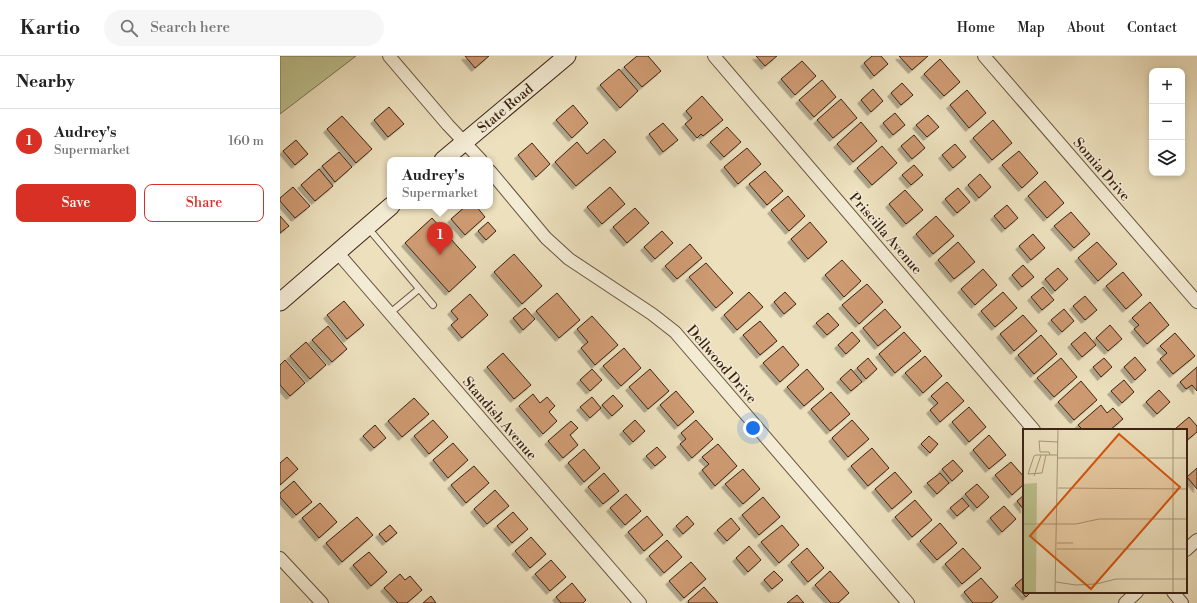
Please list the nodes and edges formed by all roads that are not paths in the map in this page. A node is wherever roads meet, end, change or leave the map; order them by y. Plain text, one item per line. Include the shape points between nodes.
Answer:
1 (389, 56) edge
2 (567, 56) edge
3 (714, 56) edge
4 (984, 56) edge
5 (465, 142) junction
6 (447, 157) edge
7 (478, 157) edge
8 (493, 175) edge
9 (387, 209) edge
10 (367, 226) junction
11 (337, 252) junction
12 (419, 289) junction
13 (280, 302) edge
14 (1197, 302) edge
15 (433, 305) dead end
16 (390, 313) junction
17 (1033, 429) edge
18 (1197, 540) edge
19 (1187, 549) edge
20 (280, 558) edge
21 (1136, 593) edge
22 (1174, 593) edge
23 (322, 603) edge
24 (640, 603) edge
25 (908, 603) edge
26 (1125, 603) edge
27 (1182, 603) edge

1 - 5 street
2 - 5 main road, State Road
3 - 17 street, Priscilla Avenue
4 - 14 street, Somia Drive
5 - 6 main road, State Road
5 - 7 street
8 - 25 street, Dellwood Drive via 546,238 569,259 675,332
9 - 10 main road
10 - 11 main road
10 - 12 lane
11 - 13 main road
11 - 16 street, Standish Avenue
12 - 15 lane
12 - 16 lane
16 - 24 street, Standish Avenue
18 - 19 street
20 - 23 street
21 - 26 street
22 - 27 street

